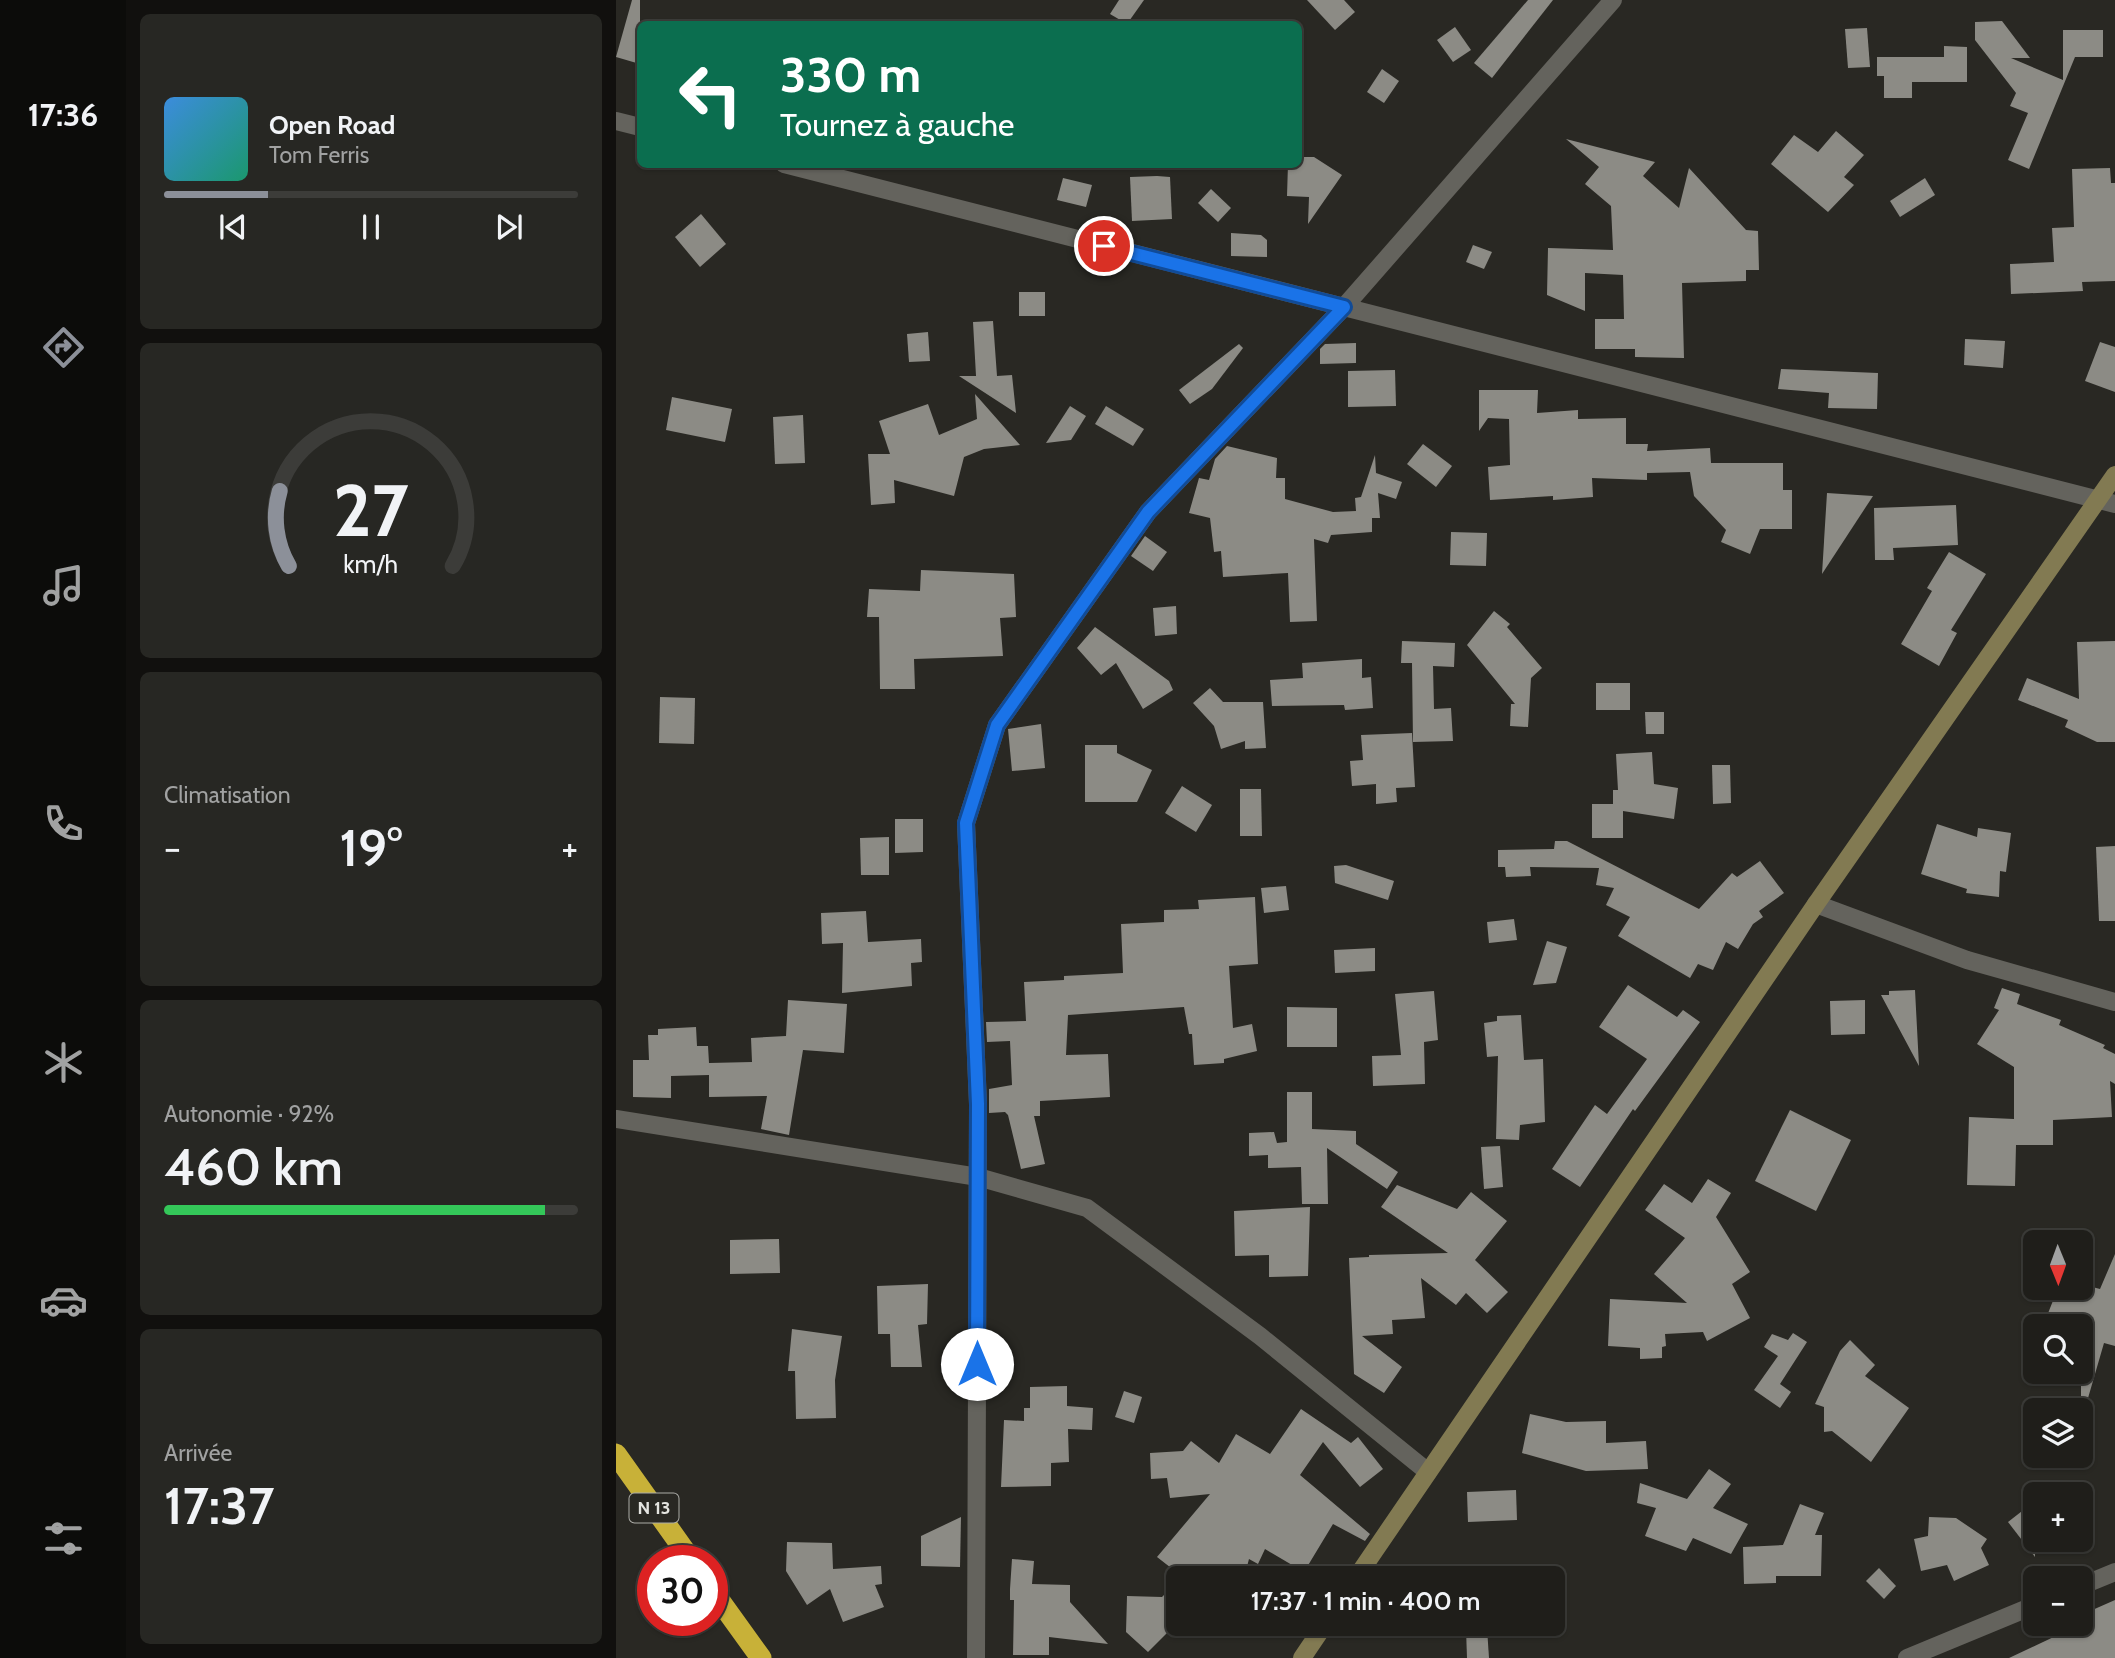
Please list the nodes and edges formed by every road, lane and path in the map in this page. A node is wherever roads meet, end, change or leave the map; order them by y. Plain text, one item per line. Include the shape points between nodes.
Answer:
1 (1613, 0) edge
2 (616, 121) edge
3 (637, 126) edge
4 (800, 168) edge
5 (1344, 307) junction
6 (2115, 475) edge
7 (2106, 502) edge
8 (1816, 904) junction
9 (2115, 1002) edge
10 (616, 1119) edge
11 (978, 1177) junction
12 (616, 1454) edge
13 (1428, 1472) junction
14 (681, 1545) edge
15 (1364, 1566) edge
16 (2115, 1572) edge
17 (2093, 1581) edge
18 (2023, 1610) edge
19 (728, 1612) edge
20 (1317, 1636) edge
21 (761, 1658) edge
22 (976, 1658) edge
23 (1302, 1658) edge
24 (1907, 1658) edge

1 - 5 street
2 - 3 street
4 - 5 street
5 - 7 street
5 - 11 street via 1148,512 997,725 966,823
6 - 7 main road
7 - 8 main road
8 - 9 street via 1967,960
8 - 13 main road
10 - 11 street
11 - 13 street via 1087,1208 1261,1336
11 - 22 street
12 - 14 highway, N 13
13 - 15 main road
16 - 17 street
18 - 24 street
19 - 21 highway
20 - 23 main road

